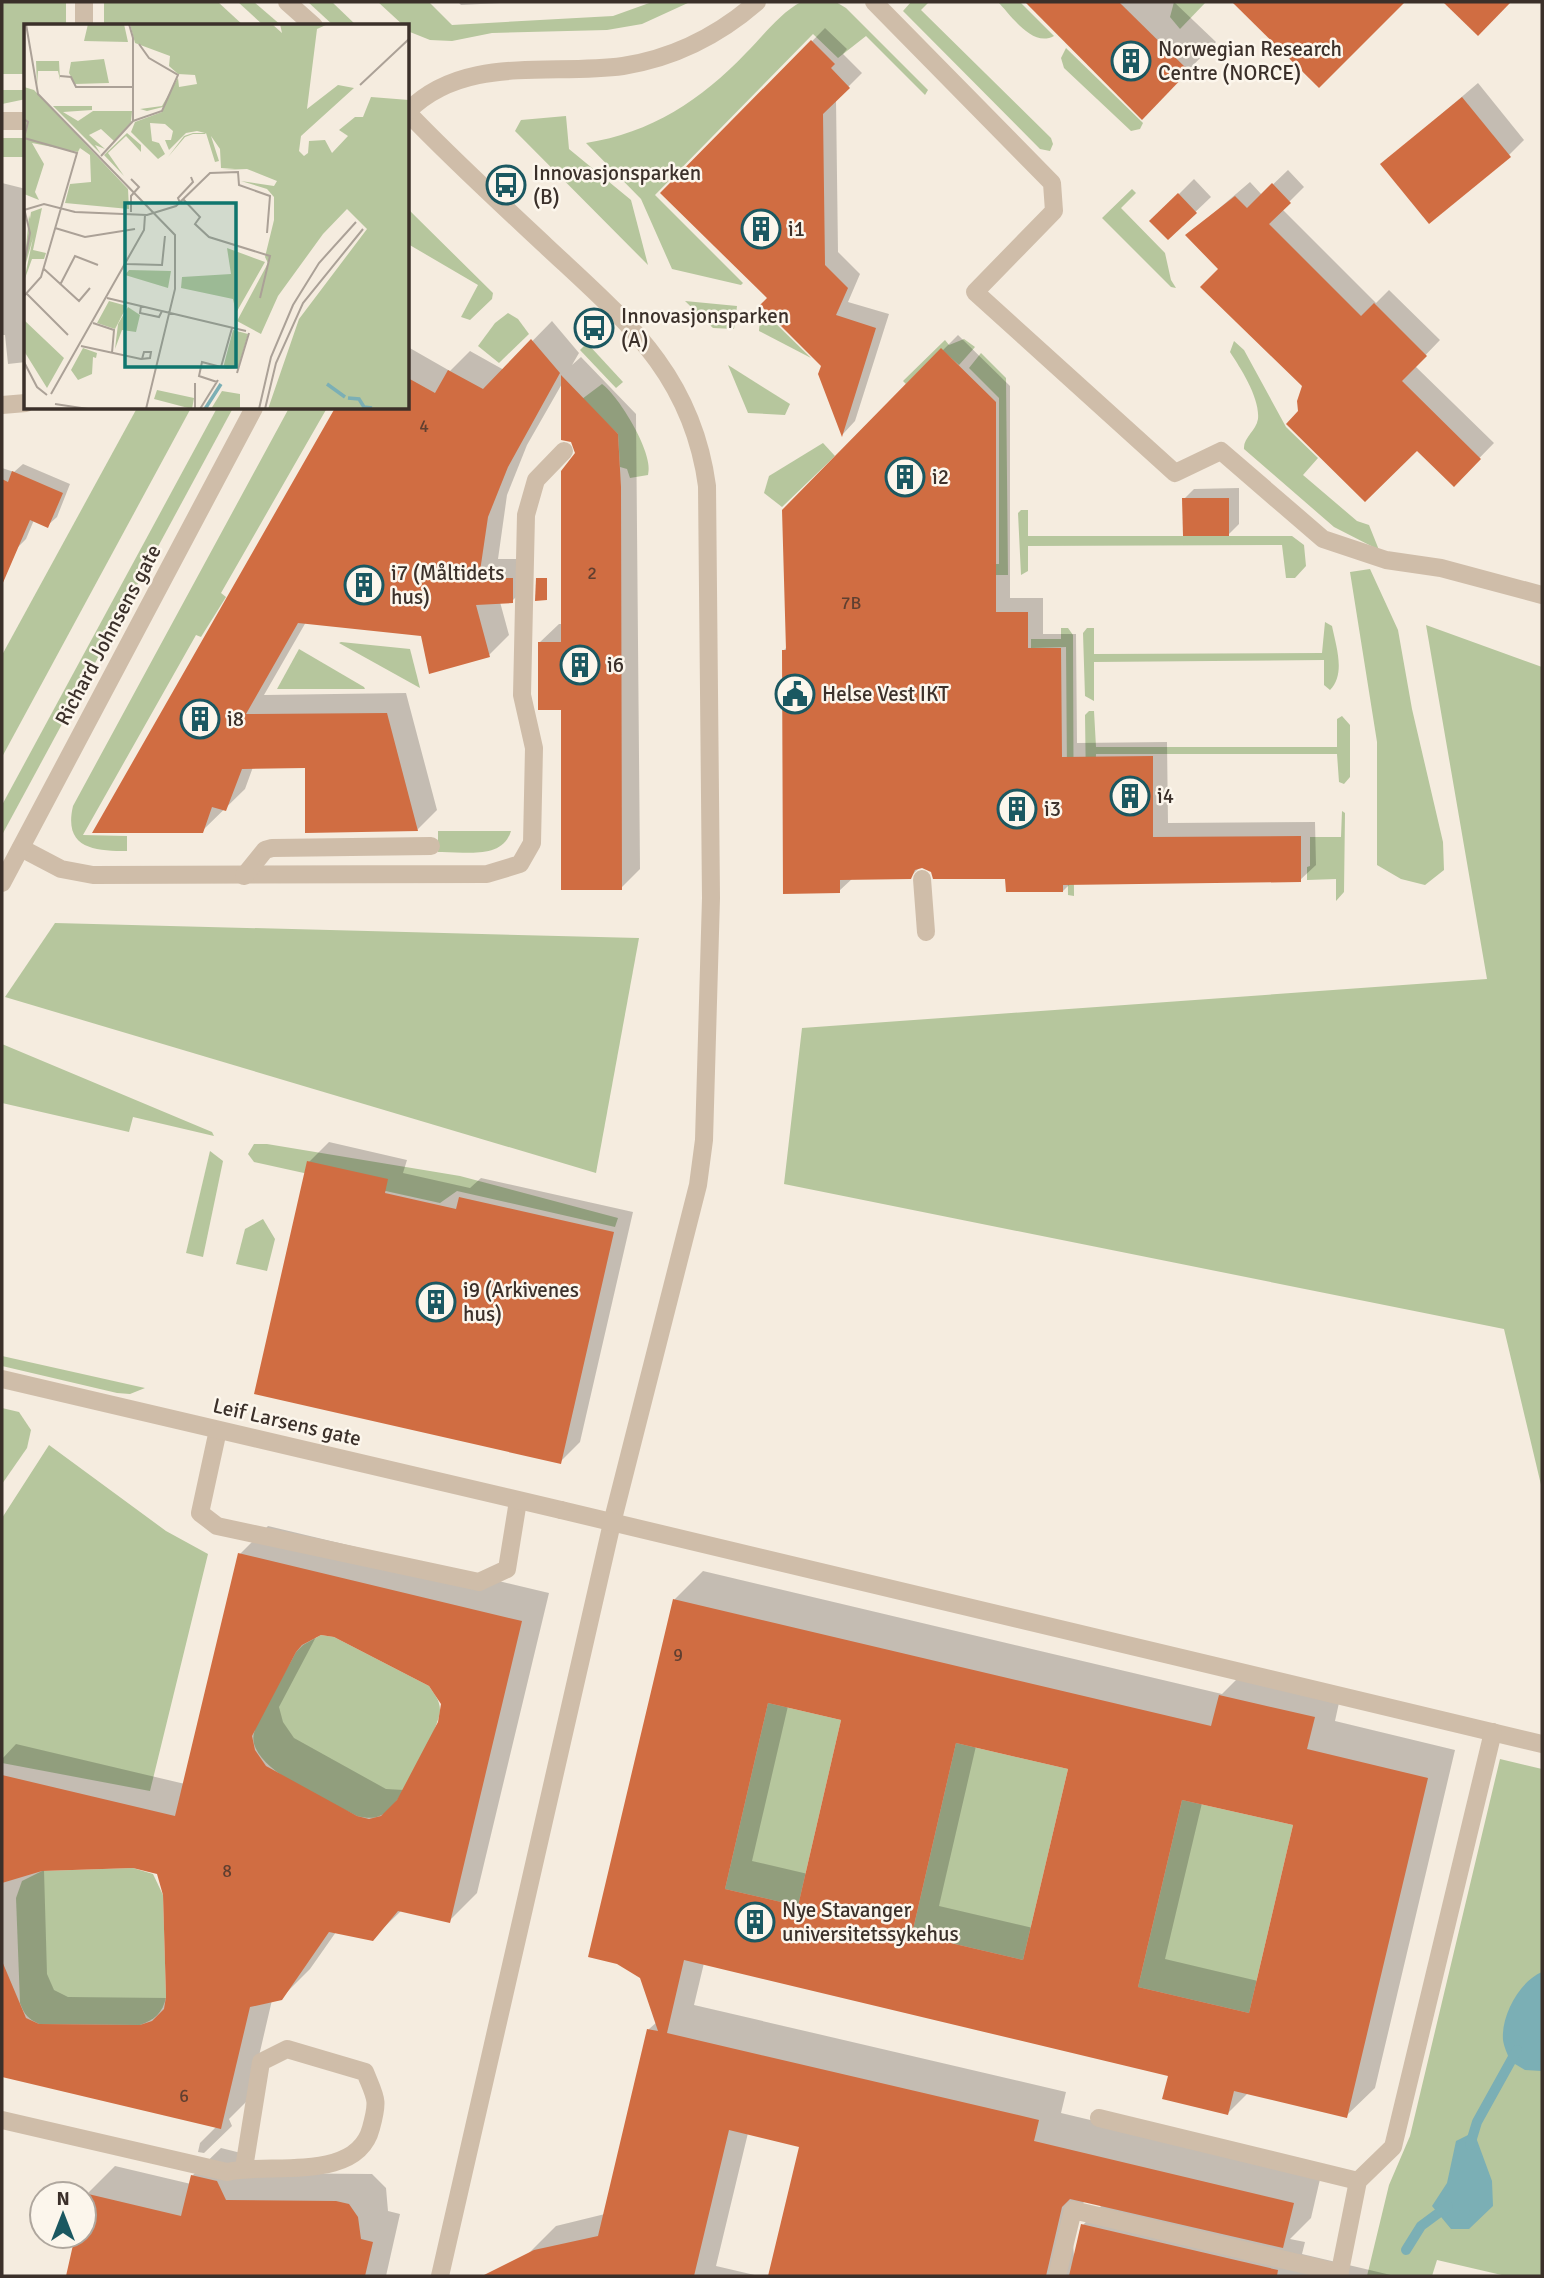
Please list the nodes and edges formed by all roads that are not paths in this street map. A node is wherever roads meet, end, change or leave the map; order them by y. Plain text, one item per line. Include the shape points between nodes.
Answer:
1 (84, 2) edge
2 (287, 2) edge
3 (757, 2) edge
4 (874, 2) edge
5 (84, 24) edge
6 (312, 24) edge
7 (410, 110) edge
8 (410, 114) edge
9 (2, 121) edge
10 (24, 121) edge
11 (24, 403) edge
12 (2, 405) edge
13 (253, 410) edge
14 (564, 451) dead end
15 (1542, 595) edge
16 (430, 846) dead end
17 (21, 848) junction
18 (244, 876) junction
19 (922, 878) dead end
20 (2, 883) edge
21 (926, 932) dead end
22 (2, 1379) edge
23 (218, 1430) junction
24 (518, 1501) junction
25 (612, 1523) junction
26 (1493, 1732) junction
27 (1542, 1744) edge
28 (1099, 2118) dead end
29 (2, 2120) edge
30 (244, 2168) junction
31 (1358, 2181) junction
32 (1340, 2275) edge
33 (440, 2276) edge
34 (1057, 2276) edge

1 - 5 street
2 - 6 street
3 - 7 street via 710,36 664,57 614,66 482,74 447,83
4 - 15 street via 1052,183 1054,211 975,292 1175,473 1221,450 1322,540 1386,560 1441,568
8 - 25 street via 634,328 668,375 703,456 707,486 710,898 704,1140 698,1185
9 - 10 street
11 - 12 street
13 - 17 street, Richard Johnsens gate
14 - 18 street via 536,480 526,515 522,695 534,748 534,834 525,858 487,874
16 - 18 street via 272,848 265,850
17 - 18 street via 61,869 82,874
17 - 20 street, Richard Johnsens gate
19 - 21 street
22 - 23 street, Leif Larsens gate
23 - 24 street, Leif Larsens gate
23 - 24 street via 200,1513 217,1526 479,1583 506,1569
24 - 25 street, Leif Larsens gate
25 - 26 street, Leif Larsens gate
25 - 33 street
26 - 27 street, Leif Larsens gate
26 - 31 street via 1393,2147
28 - 31 street
29 - 30 street via 227,2172
30 - 30 street via 291,2169 356,2154 368,2139 378,2102 365,2072 287,2049 261,2062
31 - 32 street
32 - 34 street via 1073,2210

